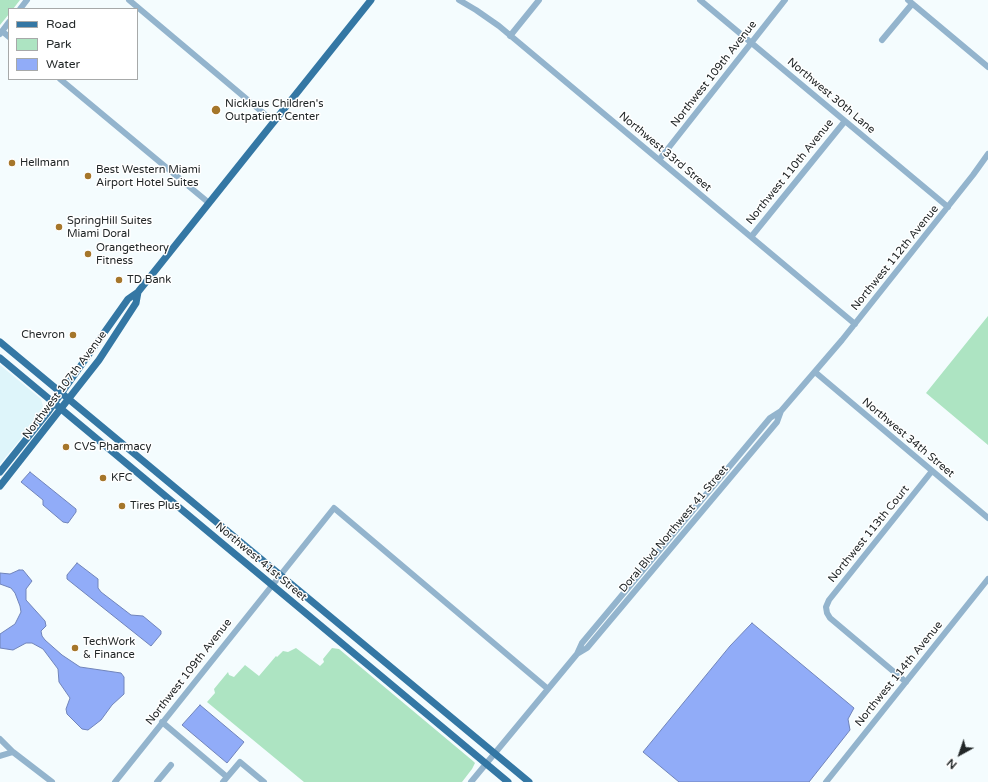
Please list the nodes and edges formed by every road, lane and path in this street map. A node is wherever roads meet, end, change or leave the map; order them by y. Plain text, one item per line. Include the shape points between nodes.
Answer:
1 (27, 0) edge
2 (129, 0) edge
3 (371, 0) edge
4 (459, 0) edge
5 (539, 0) edge
6 (700, 0) edge
7 (785, 0) edge
8 (910, 2) edge
9 (21, 8) edge
10 (8, 23) edge
11 (1, 32) edge
12 (510, 36) junction
13 (882, 40) dead end
14 (752, 43) junction
15 (988, 67) edge
16 (61, 80) edge
17 (845, 121) junction
18 (274, 122) junction
19 (988, 154) edge
20 (659, 160) junction
21 (209, 204) junction
22 (948, 207) junction
23 (751, 237) junction
24 (138, 292) junction
25 (855, 324) junction
26 (0, 342) edge
27 (0, 358) edge
28 (815, 372) junction
29 (61, 393) junction
30 (69, 400) junction
31 (54, 403) junction
32 (61, 410) junction
33 (932, 471) junction
34 (0, 472) edge
35 (0, 486) edge
36 (988, 518) edge
37 (279, 575) junction
38 (988, 579) edge
39 (272, 584) junction
40 (906, 682) junction
41 (548, 689) junction
42 (162, 722) junction
43 (0, 739) edge
44 (13, 752) junction
45 (493, 755) junction
46 (0, 756) edge
47 (486, 763) junction
48 (171, 765) dead end
49 (225, 780) edge
50 (52, 782) edge
51 (115, 782) edge
52 (157, 782) edge
53 (264, 782) edge
54 (471, 782) edge
55 (508, 782) edge
56 (523, 782) edge
57 (529, 782) edge
58 (826, 782) edge

1 - 9 street
2 - 18 street
3 - 18 main road, Northwest 107th Avenue
4 - 12 street, Northwest 33rd Street
5 - 12 street
6 - 14 street, Northwest 30th Lane
7 - 14 street, Northwest 109th Avenue
8 - 13 street
8 - 15 street
10 - 11 street
12 - 20 street, Northwest 33rd Street
14 - 17 street, Northwest 30th Lane
14 - 20 street, Northwest 109th Avenue
16 - 21 street
17 - 22 street, Northwest 30th Lane
17 - 23 street, Northwest 110th Avenue
18 - 21 main road, Northwest 107th Avenue
19 - 22 street, Northwest 112th Avenue
20 - 23 street, Northwest 33rd Street
21 - 24 main road, Northwest 107th Avenue
22 - 25 street, Northwest 112th Avenue
23 - 25 street, Northwest 33rd Street
24 - 29 main road, Northwest 107th Avenue via 124,305
24 - 30 main road, Northwest 107th Avenue via 136,303 115,337
25 - 28 street, Northwest 112th Avenue
26 - 29 main road, Northwest 41st Street
27 - 31 main road, Northwest 41st Street
28 - 33 street, Northwest 34th Street
28 - 41 street, Doral Blvd Northwest 41 Street via 608,624 587,648 577,654
29 - 30 main road, Northwest 41st Street
29 - 31 main road, Northwest 107th Avenue
30 - 32 main road, Northwest 107th Avenue
30 - 37 main road, Northwest 41st Street
31 - 32 main road, Northwest 41st Street
31 - 34 main road, Northwest 107th Avenue
32 - 35 main road, Northwest 107th Avenue
32 - 39 main road, Northwest 41st Street
33 - 36 street, Northwest 34th Street
33 - 40 street, Northwest 113th Court via 826,605 826,612 830,618
37 - 39 street, Northwest 109th Avenue
37 - 41 street, Northwest 109th Avenue via 334,508
37 - 45 main road, Northwest 41st Street
38 - 40 street, Northwest 114th Avenue
39 - 42 street, Northwest 109th Avenue
39 - 47 main road, Northwest 41st Street
40 - 58 street, Northwest 114th Avenue
41 - 45 street, Doral Blvd Northwest 41 Street
42 - 49 street
42 - 51 street, Northwest 109th Avenue
43 - 44 street
44 - 46 street
44 - 50 street
45 - 47 street
45 - 56 main road, Northwest 41st Street
45 - 57 main road, Northwest 41st Street
47 - 54 street
47 - 55 main road, Northwest 41st Street
48 - 52 street
49 - 53 street via 240,762

